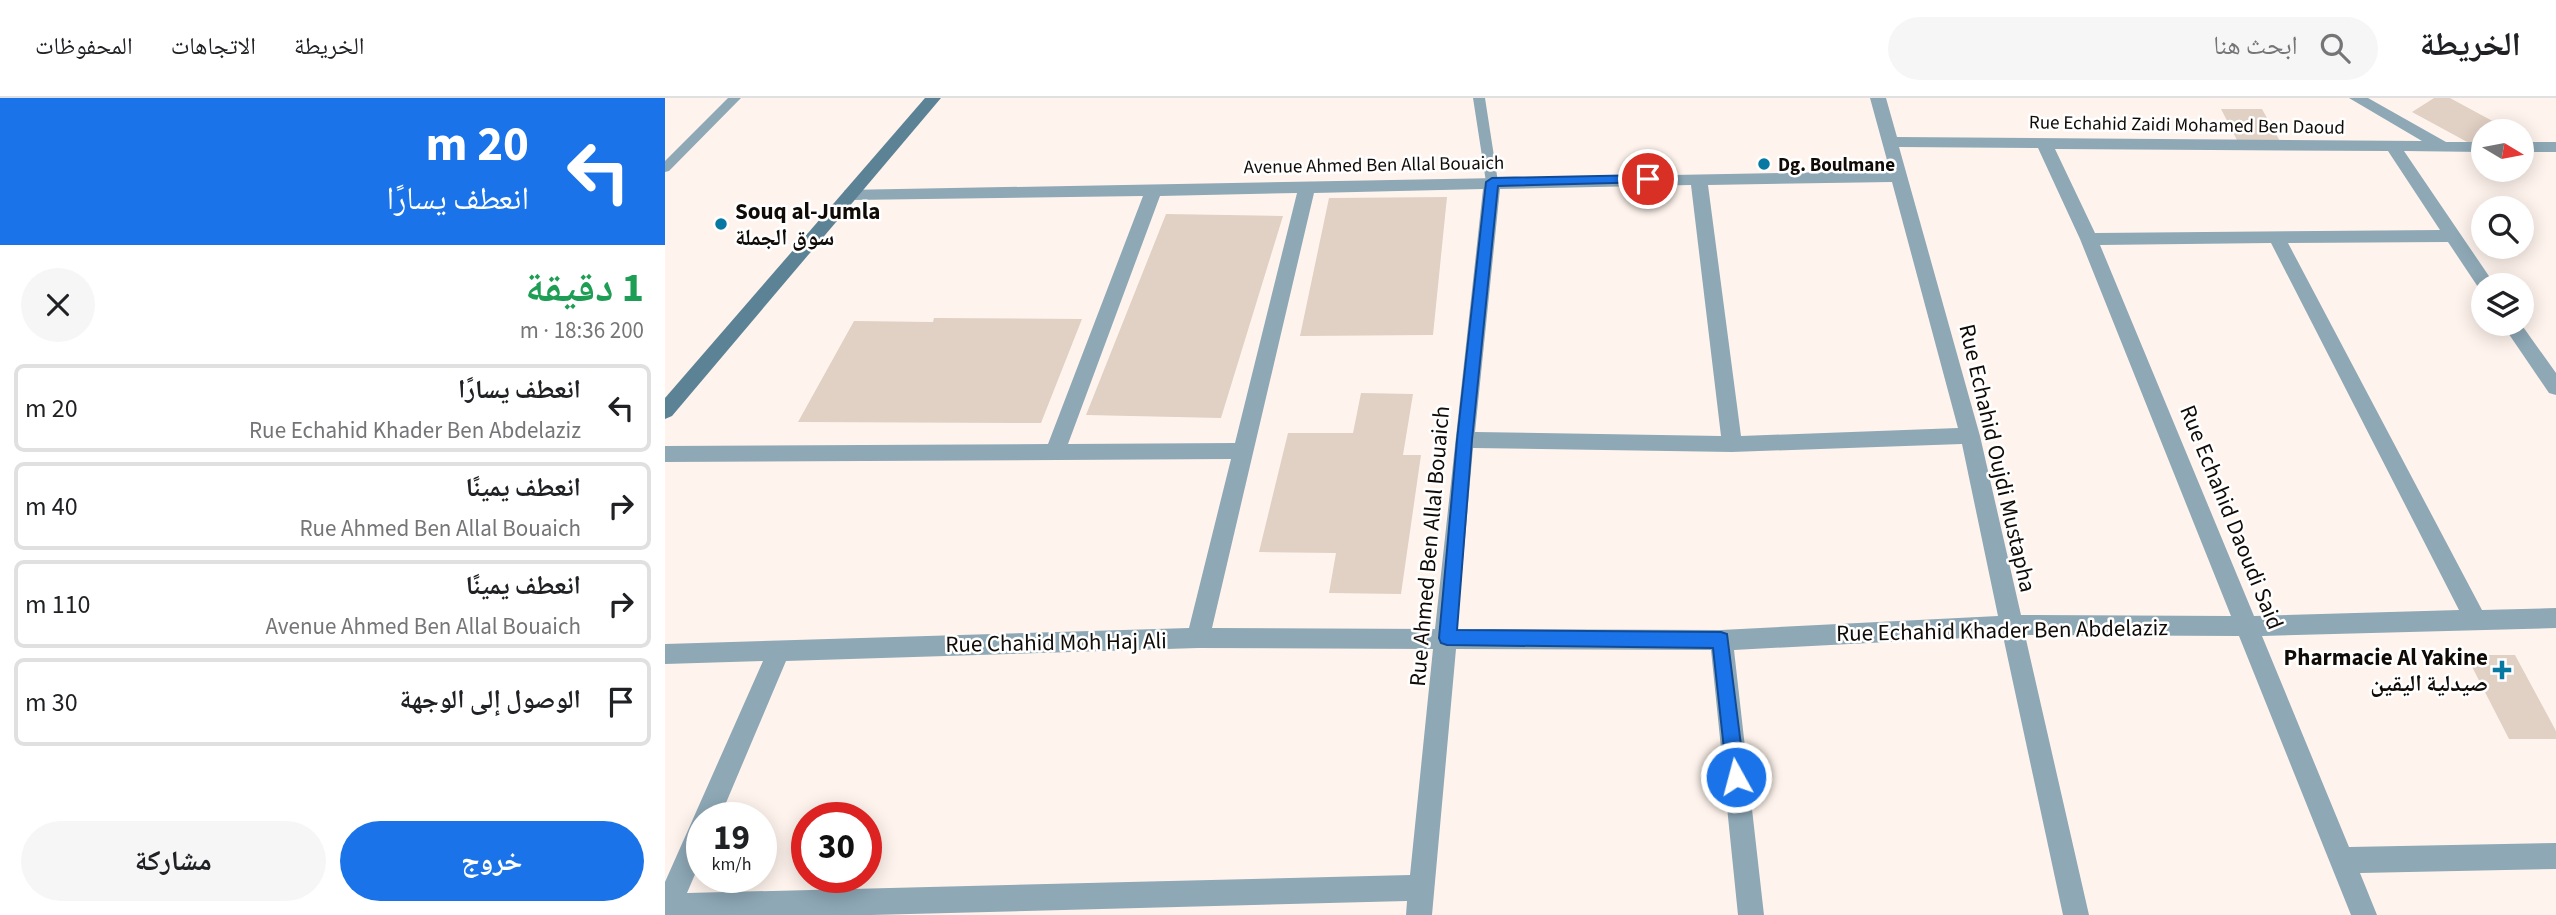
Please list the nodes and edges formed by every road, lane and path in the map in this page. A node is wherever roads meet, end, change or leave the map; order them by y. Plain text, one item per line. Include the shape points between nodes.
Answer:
1 (735, 98) edge
2 (933, 98) edge
3 (1479, 98) edge
4 (1878, 98) edge
5 (2357, 98) edge
6 (1890, 142) junction
7 (2044, 143) junction
8 (2393, 147) junction
9 (2556, 147) edge
10 (2443, 148) junction
11 (2471, 148) edge
12 (2534, 148) edge
13 (665, 168) edge
14 (1899, 176) junction
15 (1699, 178) junction
16 (1492, 182) junction
17 (1307, 188) junction
18 (1154, 190) junction
19 (851, 194) junction
20 (2453, 236) junction
21 (2276, 237) junction
22 (2089, 239) junction
23 (2478, 273) edge
24 (2519, 336) edge
25 (2556, 388) edge
26 (665, 411) edge
27 (1970, 436) junction
28 (1464, 440) junction
29 (1733, 444) junction
30 (1243, 451) junction
31 (1055, 452) junction
32 (665, 454) edge
33 (2556, 618) edge
34 (2476, 620) junction
35 (2011, 625) junction
36 (2248, 626) junction
37 (1198, 638) junction
38 (1447, 638) junction
39 (1721, 640) junction
40 (780, 649) junction
41 (665, 654) edge
42 (713, 802) edge
43 (2556, 856) edge
44 (2342, 860) junction
45 (686, 864) edge
46 (1421, 888) junction
47 (1118, 905) edge
48 (666, 909) edge
49 (1419, 915) edge
50 (1751, 915) edge
51 (2076, 915) edge
52 (2364, 915) edge

1 - 13 lane
2 - 19 street
3 - 16 lane
4 - 6 street, Rue Echahid Oujdi Mustapha
5 - 10 street
6 - 7 street, Rue Echahid Zaidi Mohamed Ben Daoud
6 - 14 street, Rue Echahid Oujdi Mustapha
7 - 8 street, Rue Echahid Zaidi Mohamed Ben Daoud
7 - 22 street, Rue Echahid Daoudi Said
8 - 10 street, Rue Echahid Zaidi Mohamed Ben Daoud
8 - 20 street
9 - 12 street
10 - 11 street, Rue Echahid Zaidi Mohamed Ben Daoud
14 - 15 street, Avenue Ahmed Ben Allal Bouaich
14 - 27 street, Rue Echahid Oujdi Mustapha
15 - 16 street, Avenue Ahmed Ben Allal Bouaich
15 - 29 street
16 - 17 street, Avenue Ahmed Ben Allal Bouaich
16 - 28 street, Rue Ahmed Ben Allal Bouaich
17 - 18 street, Avenue Ahmed Ben Allal Bouaich
17 - 30 street
18 - 19 street, Avenue Ahmed Ben Allal Bouaich
18 - 31 street
19 - 26 street
20 - 21 street
20 - 23 street
21 - 22 street
21 - 34 street
22 - 36 street, Rue Echahid Daoudi Said
24 - 25 street
27 - 29 street
27 - 35 street, Rue Echahid Oujdi Mustapha
28 - 29 street
28 - 38 street, Rue Ahmed Ben Allal Bouaich
30 - 31 street
30 - 37 street
31 - 32 street
33 - 34 street, Rue Echahid Khader Ben Abdelaziz
34 - 36 street, Rue Echahid Khader Ben Abdelaziz
35 - 36 street, Rue Echahid Khader Ben Abdelaziz
35 - 39 street, Rue Echahid Khader Ben Abdelaziz
35 - 51 street, Rue Echahid Oujdi Mustapha
36 - 44 street, Rue Echahid Daoudi Said
37 - 38 street, Rue Chahid Moh Haj Ali
37 - 40 street, Rue Chahid Moh Haj Ali
38 - 39 street, Rue Echahid Khader Ben Abdelaziz
38 - 46 street, Rue Ahmed Ben Allal Bouaich
39 - 50 street
40 - 41 street, Rue Chahid Moh Haj Ali
40 - 42 street
43 - 44 street
44 - 52 street, Rue Echahid Daoudi Said
45 - 48 street
46 - 47 street
46 - 49 street, Rue Ahmed Ben Allal Bouaich
47 - 48 street

